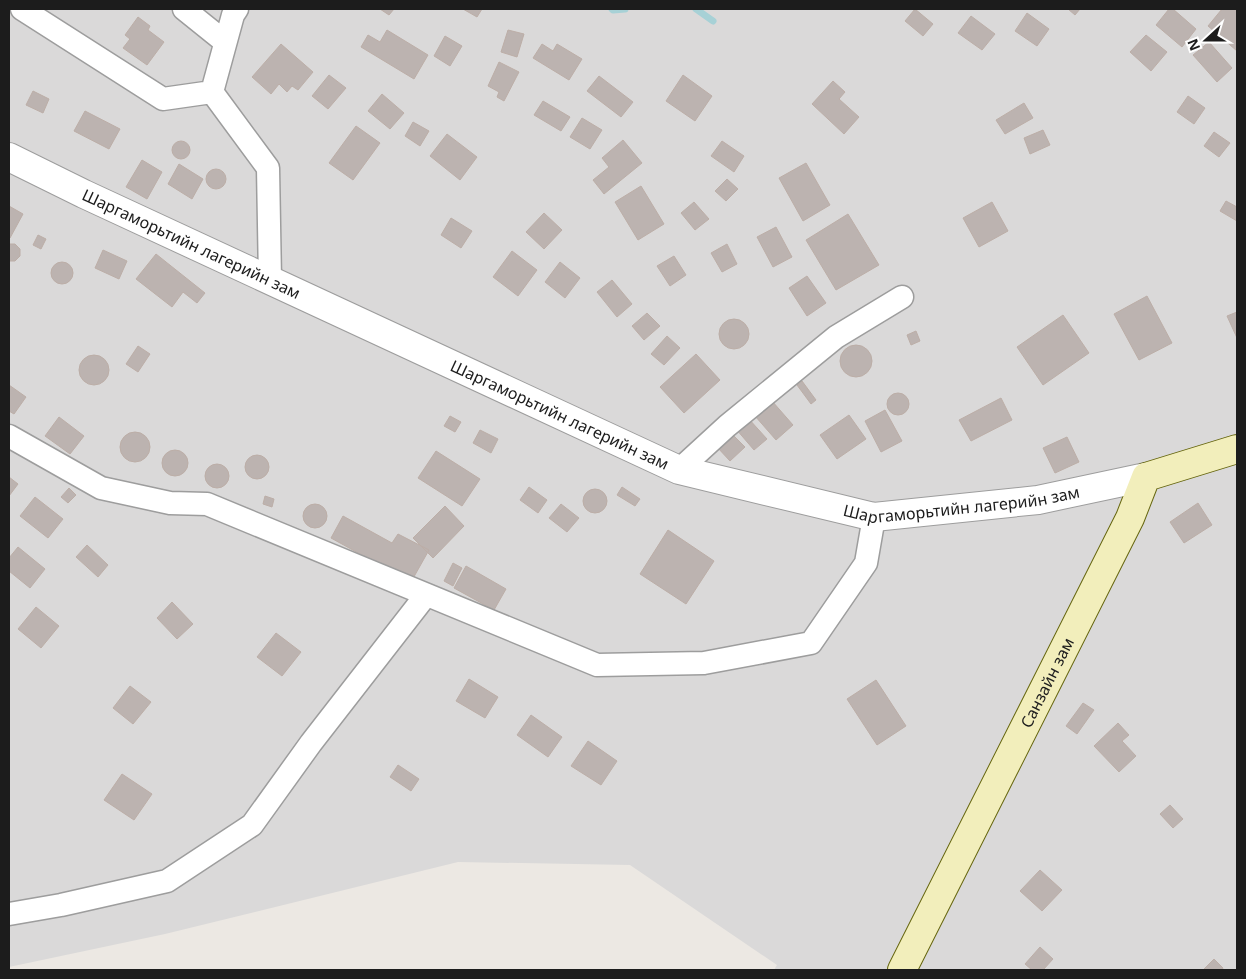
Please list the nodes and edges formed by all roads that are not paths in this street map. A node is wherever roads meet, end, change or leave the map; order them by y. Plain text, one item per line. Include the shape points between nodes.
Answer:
1 (22, 9) edge
2 (184, 9) edge
3 (237, 9) edge
4 (225, 42) junction
5 (212, 92) junction
6 (9, 157) edge
7 (270, 280) junction
8 (902, 297) dead end
9 (9, 436) edge
10 (1237, 449) edge
11 (679, 470) junction
12 (1146, 477) junction
13 (874, 518) junction
14 (426, 595) junction
15 (9, 914) edge
16 (902, 970) edge

1 - 5 street via 163,99
2 - 4 street
3 - 4 street
4 - 5 street
5 - 7 street via 268,168
6 - 7 street, Шаргаморьтийн лагерийн зам
7 - 11 street, Шаргаморьтийн лагерийн зам
8 - 11 street via 836,337 727,426
9 - 14 street via 101,488 170,503 207,504
10 - 12 main road
11 - 13 street, Шаргаморьтийн лагерийн зам
12 - 13 street, Шаргаморьтийн лагерийн зам via 1038,500
12 - 16 main road, Санзайн зам via 1126,526
13 - 14 street via 866,563 811,644 704,663 597,665
14 - 15 street via 252,825 166,881

